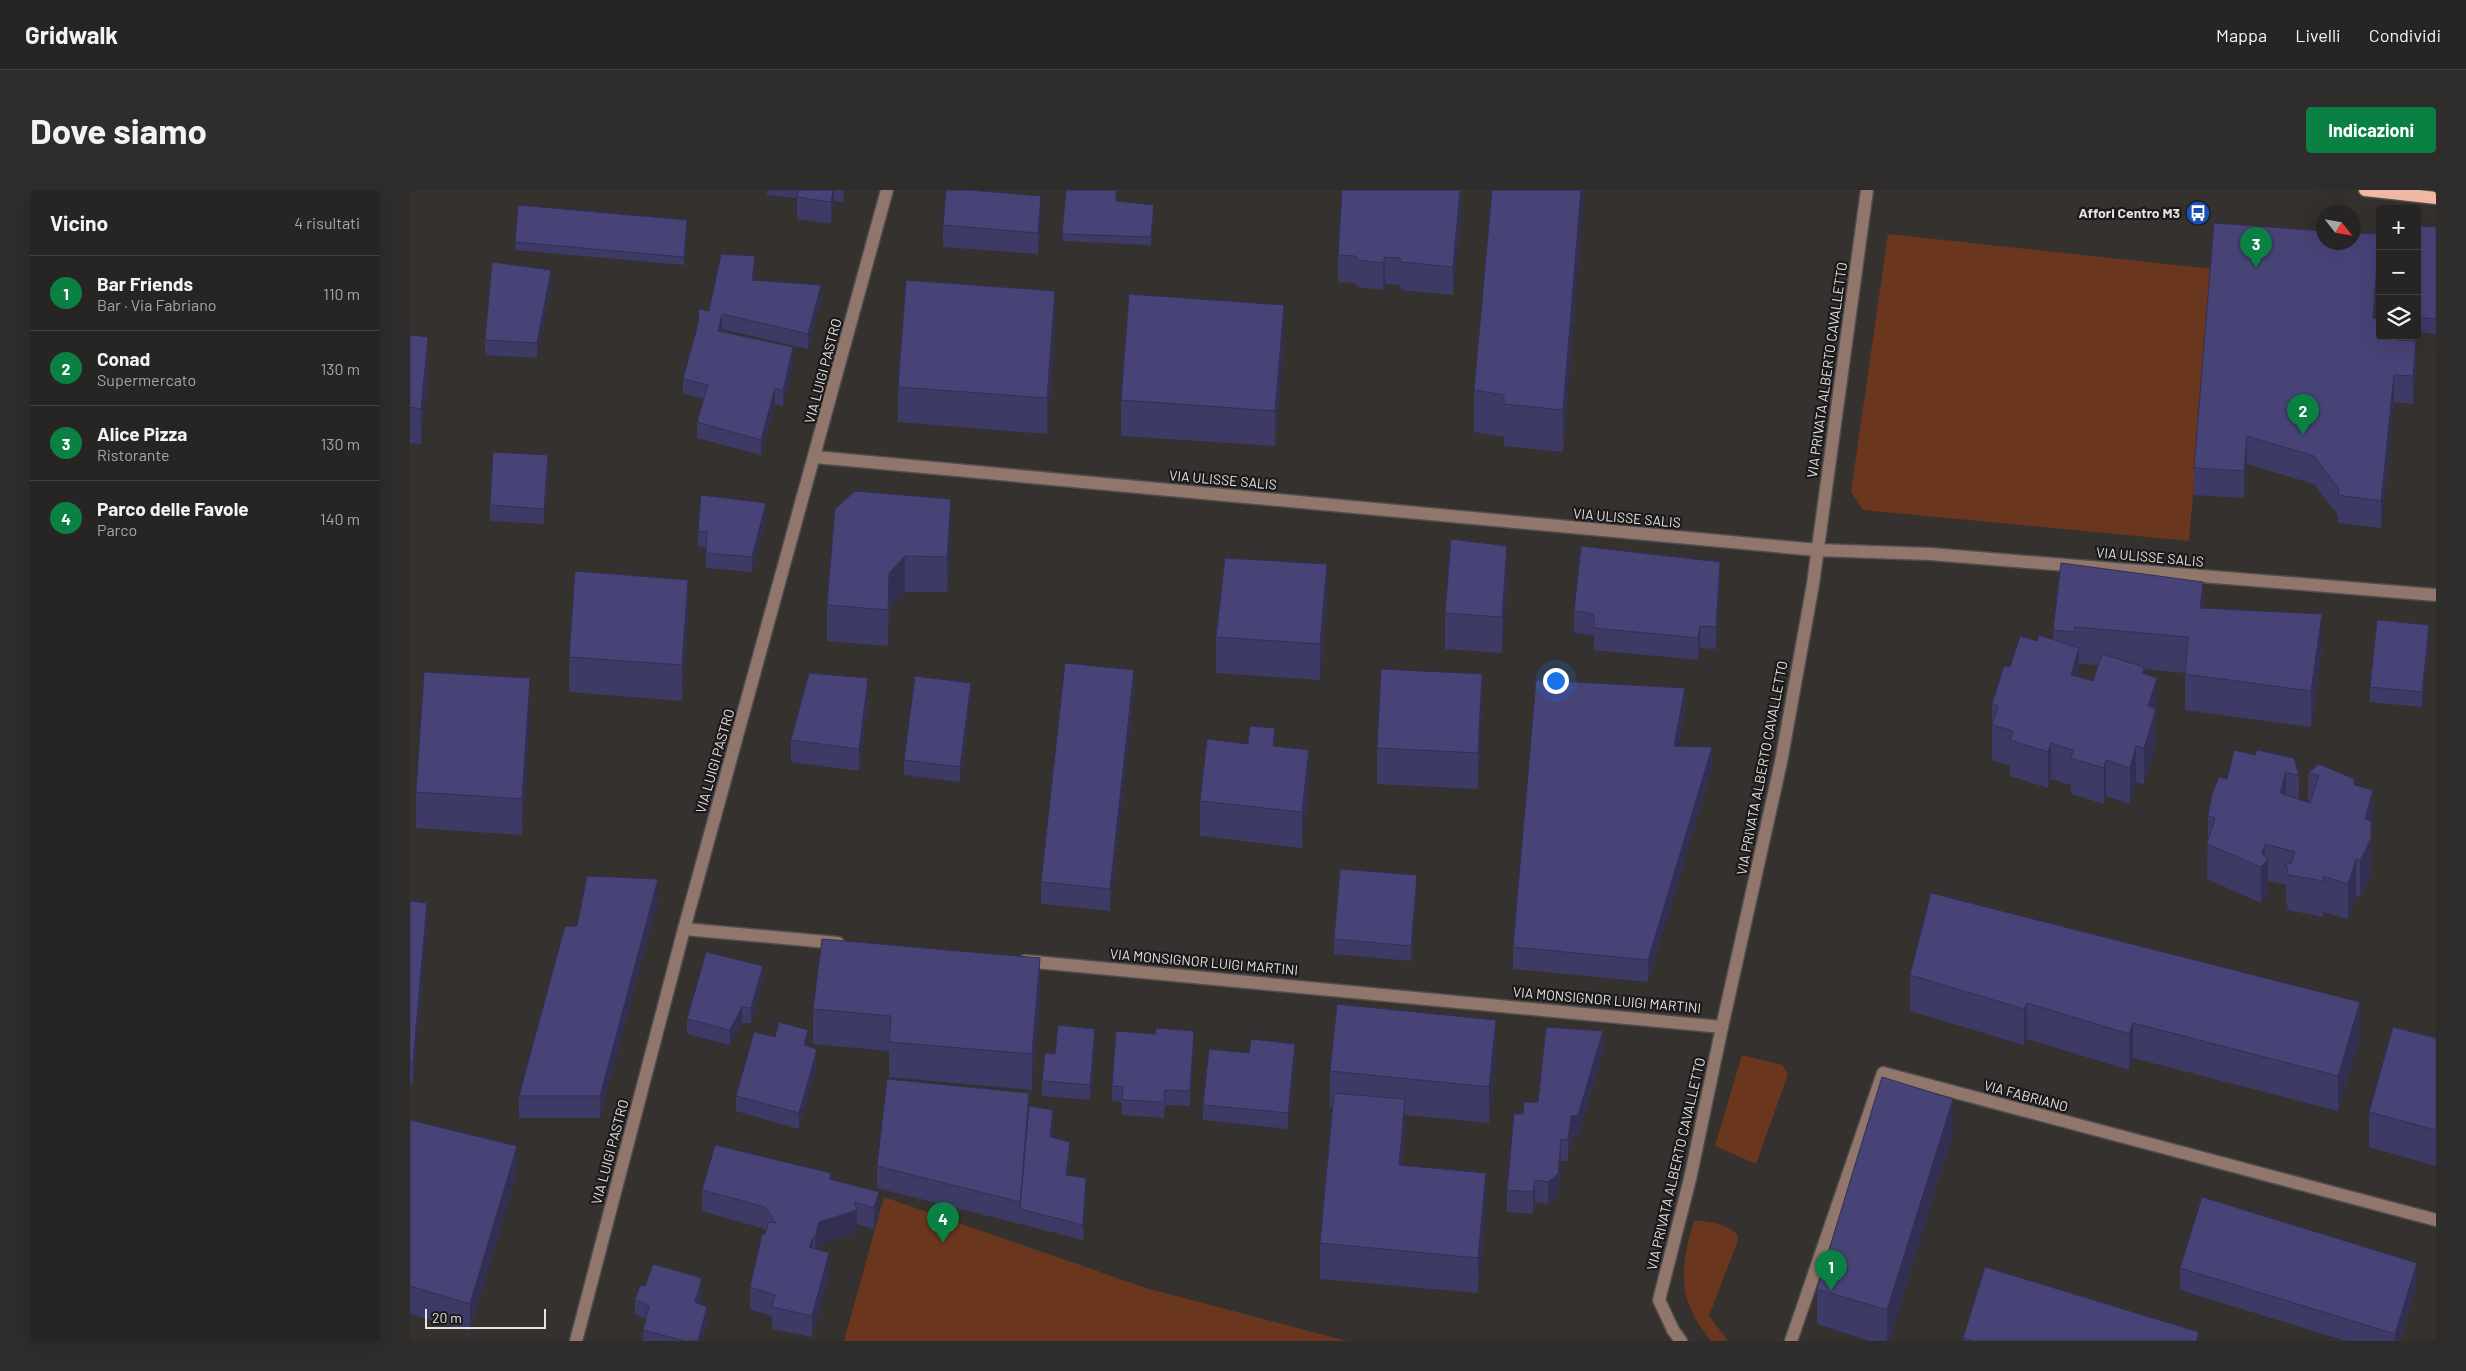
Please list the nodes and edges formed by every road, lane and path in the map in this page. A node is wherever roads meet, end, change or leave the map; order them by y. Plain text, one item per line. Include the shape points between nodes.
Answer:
1 (887, 190) edge
2 (1867, 190) edge
3 (2366, 190) edge
4 (2436, 198) edge
5 (815, 457) junction
6 (1817, 550) junction
7 (2436, 595) edge
8 (684, 929) junction
9 (854, 945) edge
10 (1012, 960) edge
11 (1722, 1026) junction
12 (2436, 1220) edge
13 (576, 1341) edge
14 (1681, 1341) edge
15 (1791, 1341) edge

1 - 5 street, VIA LUIGI PASTRO
2 - 6 street, VIA PRIVATA ALBERTO CAVALLETTO
3 - 4 main road
5 - 6 street, VIA ULISSE SALIS
5 - 8 street, VIA LUIGI PASTRO
6 - 7 street, VIA ULISSE SALIS via 1930,554
6 - 11 street, VIA PRIVATA ALBERTO CAVALLETTO via 1781,762
8 - 9 street
8 - 13 street, VIA LUIGI PASTRO
10 - 11 street, VIA MONSIGNOR LUIGI MARTINI
11 - 14 street, VIA PRIVATA ALBERTO CAVALLETTO via 1690,1179 1660,1300
12 - 15 street, VIA FABRIANO via 1883,1073

